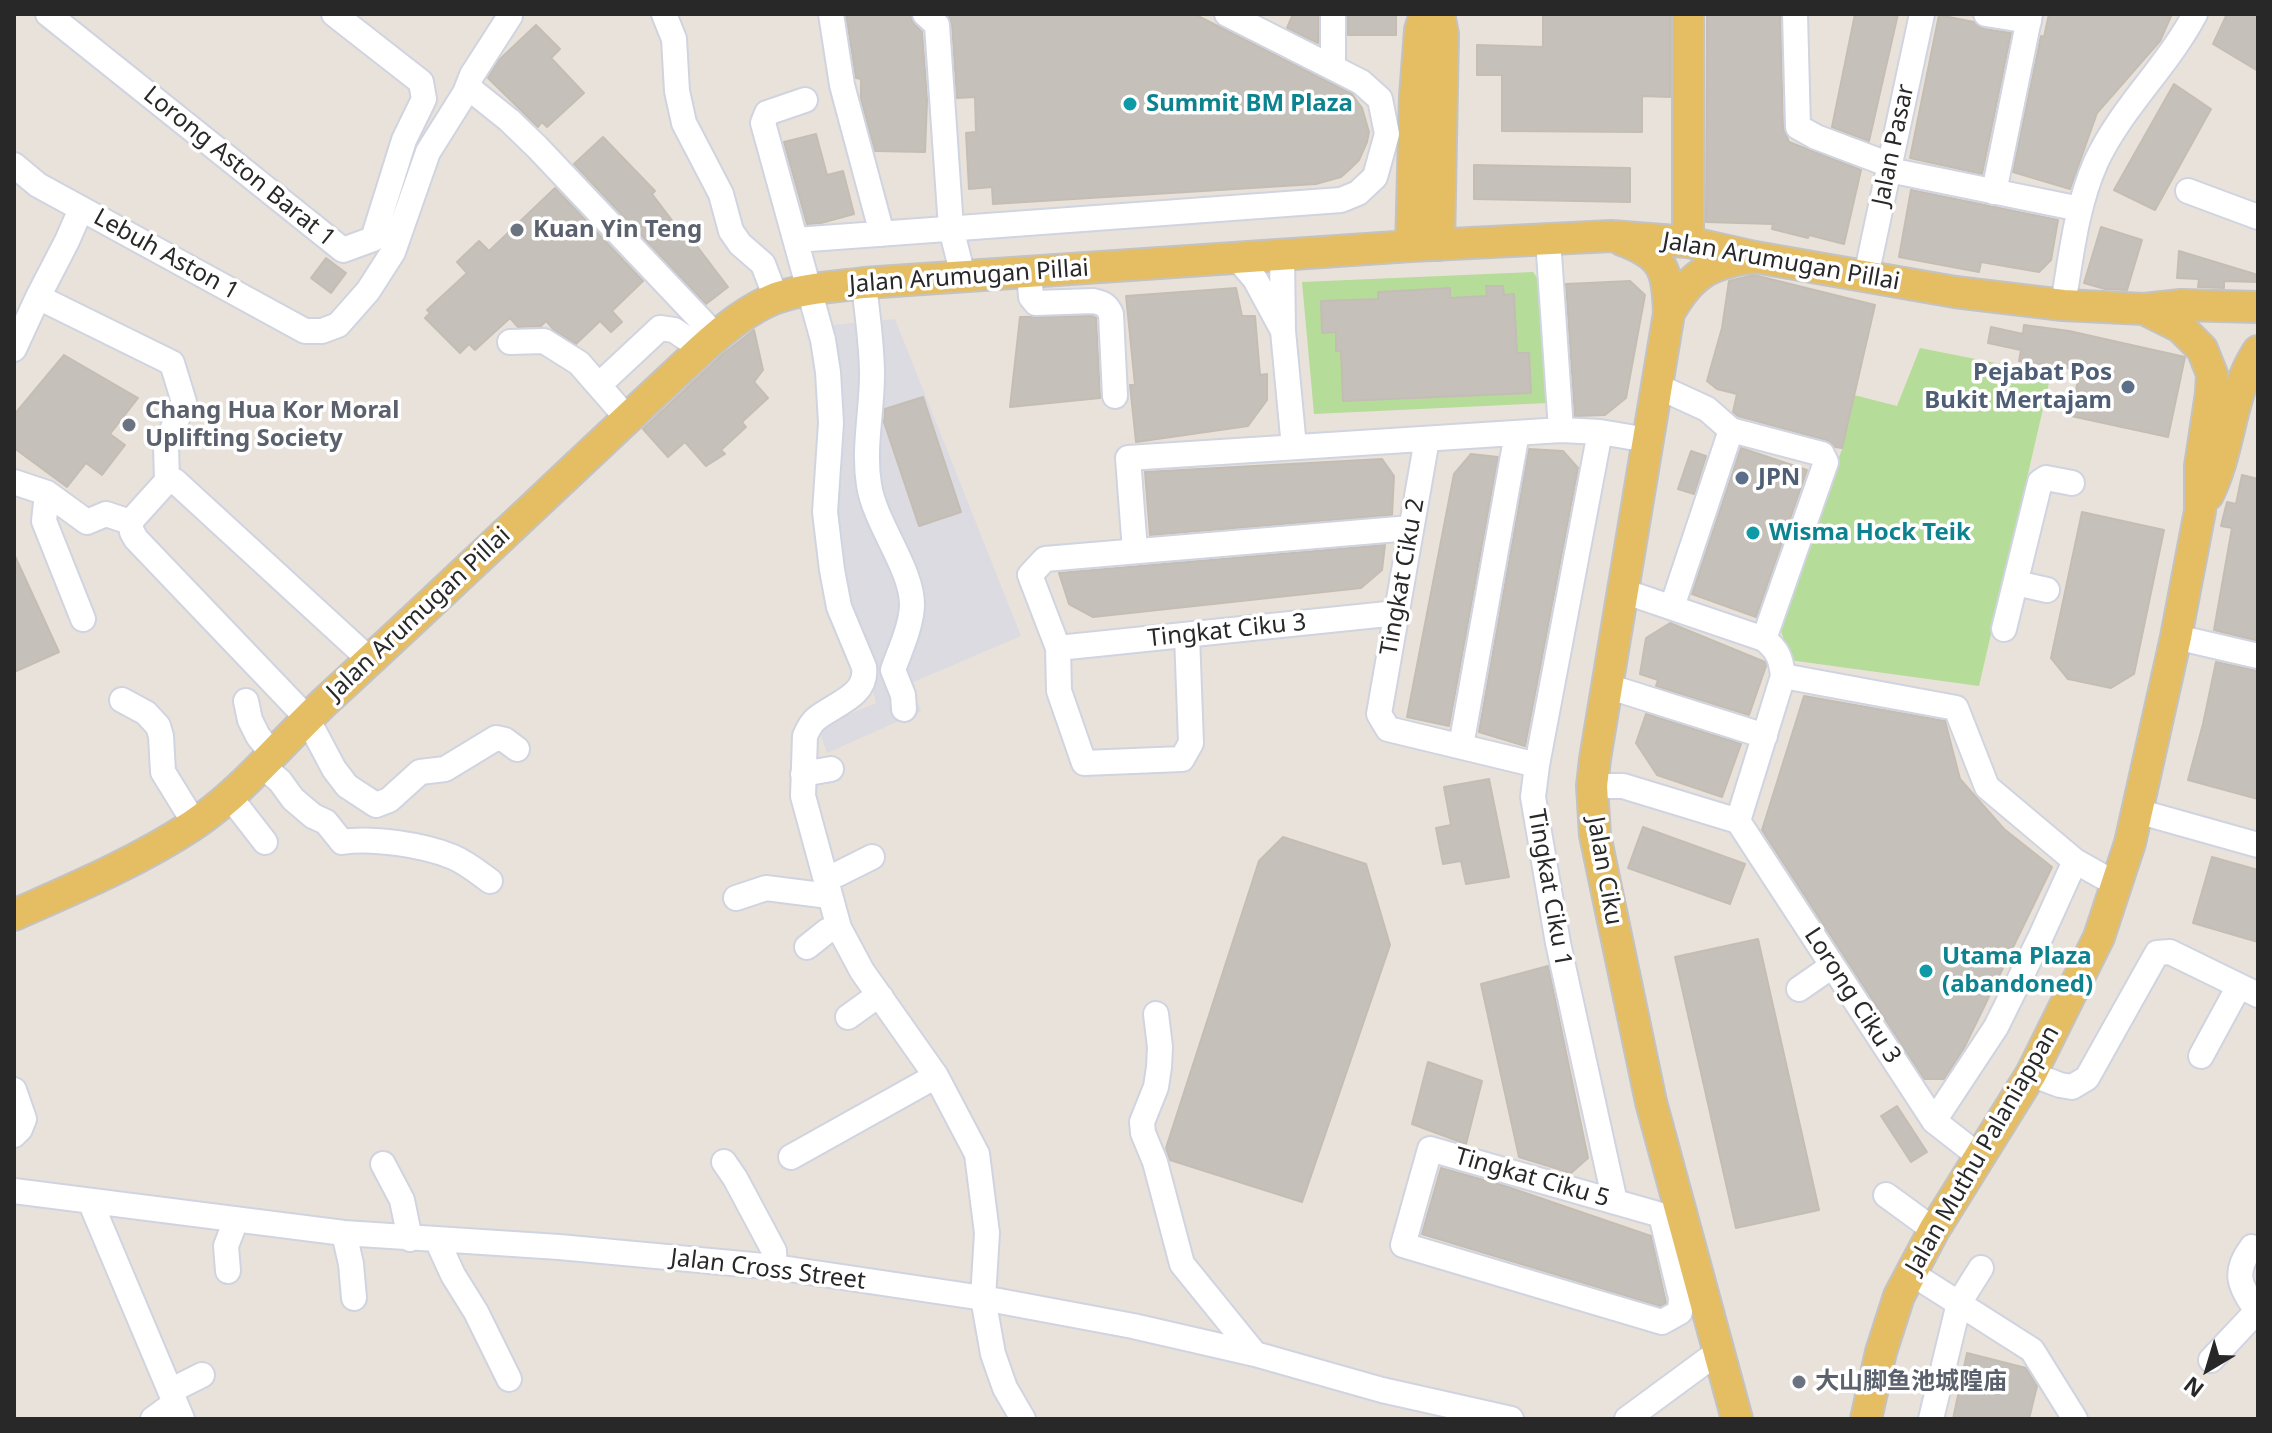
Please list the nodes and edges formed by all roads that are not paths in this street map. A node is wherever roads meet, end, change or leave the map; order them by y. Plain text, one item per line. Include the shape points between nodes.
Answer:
1 (334, 14) edge
2 (664, 14) edge
3 (831, 14) edge
4 (925, 14) edge
5 (1227, 14) edge
6 (1333, 14) edge
7 (1425, 14) edge
8 (1439, 14) edge
9 (1688, 14) edge
10 (1795, 14) edge
11 (1922, 14) edge
12 (1986, 14) edge
13 (2195, 14) edge
14 (55, 16) edge
15 (510, 16) edge
16 (2029, 18) edge
17 (1333, 66) junction
18 (465, 93) junction
19 (1415, 96) junction
20 (1380, 99) junction
21 (805, 100) dead end
22 (14, 165) edge
23 (1890, 168) junction
24 (2188, 191) dead end
25 (1994, 192) junction
26 (81, 209) junction
27 (2080, 209) junction
28 (2258, 217) edge
29 (951, 228) junction
30 (882, 234) junction
31 (1611, 236) junction
32 (1548, 239) junction
33 (796, 240) junction
34 (1688, 242) junction
35 (1425, 246) junction
36 (1282, 255) junction
37 (1236, 257) junction
38 (1755, 257) junction
39 (1029, 272) junction
40 (963, 276) junction
41 (1866, 276) junction
42 (864, 283) junction
43 (810, 290) junction
44 (38, 297) junction
45 (776, 298) junction
46 (2063, 305) junction
47 (2258, 307) edge
48 (2144, 309) junction
49 (1669, 313) junction
50 (1283, 331) junction
51 (510, 342) dead end
52 (709, 342) junction
53 (14, 349) edge
54 (2258, 351) edge
55 (2258, 374) edge
56 (599, 385) junction
57 (1657, 386) junction
58 (1115, 396) dead end
59 (2237, 397) junction
60 (627, 418) junction
61 (1561, 430) junction
62 (1731, 430) junction
63 (1600, 432) junction
64 (1517, 433) junction
65 (1427, 439) junction
66 (1648, 440) junction
67 (1294, 447) junction
68 (167, 481) junction
69 (14, 482) edge
70 (2072, 483) dead end
71 (47, 493) junction
72 (2200, 511) junction
73 (130, 522) junction
74 (1410, 528) junction
75 (1135, 551) junction
76 (2016, 583) junction
77 (2047, 590) dead end
78 (1623, 591) junction
79 (1672, 607) junction
80 (1397, 613) junction
81 (83, 619) dead end
82 (2004, 629) dead end
83 (1187, 635) junction
84 (2176, 637) junction
85 (1764, 639) junction
86 (1058, 648) junction
87 (2258, 656) edge
88 (370, 660) junction
89 (1783, 676) junction
90 (1607, 686) junction
91 (122, 700) dead end
92 (246, 701) dead end
93 (904, 709) dead end
94 (307, 718) junction
95 (1765, 736) junction
96 (1461, 746) junction
97 (517, 749) dead end
98 (267, 760) junction
99 (1537, 765) junction
100 (831, 769) dead end
101 (803, 774) junction
102 (1592, 786) junction
103 (230, 797) junction
104 (2137, 811) junction
105 (1738, 821) junction
106 (195, 824) junction
107 (265, 842) dead end
108 (2258, 845) edge
109 (872, 857) dead end
110 (2075, 861) junction
111 (490, 881) dead end
112 (2116, 884) junction
113 (828, 887) junction
114 (736, 898) dead end
115 (14, 915) edge
116 (839, 928) junction
117 (807, 947) dead end
118 (1832, 966) junction
119 (1799, 989) dead end
120 (2248, 991) edge
121 (881, 997) junction
122 (1156, 1014) dead end
123 (848, 1017) dead end
124 (2201, 1056) dead end
125 (2031, 1074) junction
126 (936, 1076) junction
127 (14, 1090) edge
128 (1934, 1121) junction
129 (14, 1135) edge
130 (791, 1157) dead end
131 (1980, 1157) junction
132 (724, 1162) dead end
133 (383, 1164) dead end
134 (14, 1191) edge
135 (1886, 1195) dead end
136 (90, 1201) junction
137 (1615, 1202) junction
138 (1672, 1218) junction
139 (236, 1220) junction
140 (1934, 1230) junction
141 (344, 1233) junction
142 (410, 1239) junction
143 (437, 1240) junction
144 (2252, 1247) dead end
145 (775, 1267) junction
146 (1981, 1268) dead end
147 (228, 1271) dead end
148 (1911, 1273) junction
149 (354, 1298) dead end
150 (983, 1298) junction
151 (1959, 1303) junction
152 (2258, 1310) edge
153 (1718, 1352) junction
154 (1255, 1354) junction
155 (2211, 1360) dead end
156 (202, 1375) dead end
157 (509, 1379) dead end
158 (176, 1404) edge
159 (153, 1419) edge
160 (1023, 1419) edge
161 (1511, 1419) edge
162 (1627, 1419) edge
163 (1737, 1419) edge
164 (1866, 1419) edge
165 (1931, 1419) edge
166 (2075, 1419) edge

1 - 14 street, Lorong Aston Barat 1 via 421,82 424,99 404,140 373,239 343,250
2 - 45 street via 674,39 684,123 721,194 731,231 763,264
3 - 30 street via 842,85
4 - 29 street via 937,25
5 - 17 street
6 - 17 street
7 - 19 main road
8 - 35 main road via 1443,34
9 - 34 main road
10 - 23 street via 1798,127
11 - 23 street, Jalan Pasar
12 - 16 street
13 - 27 street via 2117,126
15 - 18 street
16 - 25 street
17 - 20 street
18 - 26 street, Lebuh Aston 1 via 428,152 393,252 338,325 322,331 305,331
18 - 52 street via 474,92 528,138
19 - 20 street
19 - 35 main road
20 - 29 street via 1387,134 1375,177 1341,200
21 - 33 street via 767,113 763,123
22 - 26 street, Lebuh Aston 1
23 - 25 street
23 - 41 street, Jalan Pasar
24 - 28 street
25 - 27 street
26 - 44 street
27 - 46 street
29 - 30 street
29 - 40 street
30 - 33 street
31 - 32 main road, Jalan Arumugan Pillai
31 - 34 main road, Jalan Arumugan Pillai
31 - 49 main road via 1641,247 1661,264
32 - 35 main road, Jalan Arumugan Pillai
32 - 61 street
33 - 43 street
34 - 38 main road, Jalan Arumugan Pillai
35 - 36 main road, Jalan Arumugan Pillai
36 - 37 main road, Jalan Arumugan Pillai
36 - 50 street
37 - 39 main road, Jalan Arumugan Pillai
37 - 50 street via 1255,279
38 - 41 main road, Jalan Arumugan Pillai
38 - 49 main road via 1699,274
39 - 40 main road, Jalan Arumugan Pillai
39 - 58 street via 1036,303 1093,301 1108,306
40 - 42 main road, Jalan Arumugan Pillai
41 - 46 main road, Jalan Arumugan Pillai
42 - 43 main road, Jalan Arumugan Pillai
42 - 93 street via 872,373 869,487 907,578 912,603 893,670
43 - 45 main road, Jalan Arumugan Pillai
43 - 101 street via 828,372 831,423 825,512 832,570 839,607 865,675 856,693 809,727
44 - 53 street
44 - 68 street via 172,363 184,402 166,445
45 - 52 main road, Jalan Arumugan Pillai
46 - 48 main road, Jalan Arumugan Pillai
47 - 48 main road, Jalan Arumugan Pillai
48 - 72 main road, Jalan Muthu Palaniappan via 2180,327 2202,349 2212,374
49 - 57 main road, Jalan Ciku
50 - 67 street
51 - 56 street via 544,341 579,363
52 - 56 street via 660,328
52 - 60 main road, Jalan Arumugan Pillai
54 - 59 main road, Jalan Muthu Palaniappan
55 - 59 main road
56 - 60 street
57 - 62 street via 1707,409
57 - 66 main road, Jalan Ciku
59 - 72 main road, Jalan Muthu Palaniappan via 2219,472
60 - 88 main road, Jalan Arumugan Pillai
61 - 63 street
61 - 64 street
62 - 79 street
62 - 85 street via 1822,454 1826,462
63 - 66 street
63 - 99 street, Tingkat Ciku 1
64 - 65 street
64 - 96 street
65 - 67 street
65 - 74 street, Tingkat Ciku 2
66 - 78 main road, Jalan Ciku
67 - 75 street via 1128,458
68 - 73 street
68 - 88 street via 175,481
69 - 71 street
70 - 76 street via 2054,478 2040,482
71 - 73 street via 87,522 106,514
71 - 81 street via 44,521
72 - 84 main road, Jalan Muthu Palaniappan
73 - 94 street via 136,539
74 - 75 street
74 - 80 street, Tingkat Ciku 2
75 - 86 street via 1045,559 1030,575
76 - 77 street
76 - 82 street
78 - 79 street
78 - 90 main road, Jalan Ciku
79 - 85 street
80 - 83 street, Tingkat Ciku 3
80 - 96 street, Tingkat Ciku 2 via 1379,714 1388,729
83 - 86 street, Tingkat Ciku 3
83 - 86 street via 1191,743 1182,759 1084,763 1059,691
84 - 87 street
84 - 104 main road, Jalan Muthu Palaniappan
85 - 89 street via 1776,648
88 - 94 main road, Jalan Arumugan Pillai
89 - 95 street
89 - 110 street via 1956,708 1987,787
90 - 95 street
90 - 102 main road, Jalan Ciku
91 - 106 street via 158,726 163,772
92 - 98 street
94 - 97 street via 340,778 376,805 420,772 445,769 496,738
94 - 98 main road, Jalan Arumugan Pillai
95 - 105 street
96 - 99 street
98 - 103 main road, Jalan Arumugan Pillai
98 - 111 street via 293,799 326,822 342,842 431,850 454,857
99 - 137 street, Tingkat Ciku 1 via 1533,797 1558,943
100 - 101 street
101 - 113 street via 803,796
102 - 105 street via 1623,786
102 - 138 main road, Jalan Ciku via 1595,835
103 - 106 main road, Jalan Arumugan Pillai
103 - 107 street
104 - 108 street
104 - 112 main road, Jalan Muthu Palaniappan
105 - 118 street, Lorong Ciku 3
106 - 115 main road, Jalan Arumugan Pillai via 150,852
109 - 113 street
110 - 112 street
110 - 128 street via 1996,1027
112 - 125 main road, Jalan Muthu Palaniappan via 2099,937
113 - 114 street via 766,888
113 - 116 street
116 - 117 street
116 - 121 street
118 - 119 street
118 - 128 street, Lorong Ciku 3
120 - 124 street
120 - 125 street via 2170,952 2157,953 2087,1078 2072,1087
121 - 123 street
121 - 126 street
122 - 154 street via 1159,1067 1143,1133 1182,1264
125 - 131 main road, Jalan Muthu Palaniappan
126 - 130 street
126 - 150 street via 977,1154 987,1233
127 - 129 street via 24,1119
128 - 131 street, Lorong Ciku 3
131 - 140 main road, Jalan Muthu Palaniappan
132 - 145 street via 774,1251
133 - 142 street via 402,1200
134 - 136 street, Jalan Cross Street
135 - 140 street
136 - 139 street, Jalan Cross Street
136 - 158 street
137 - 138 street, Tingkat Ciku 5
137 - 138 street, Tingkat Ciku 5 via 1430,1149 1403,1245 1662,1322 1680,1312
138 - 153 main road, Jalan Ciku
139 - 141 street, Jalan Cross Street
139 - 147 street via 226,1246
140 - 148 main road, Jalan Muthu Palaniappan
141 - 142 street, Jalan Cross Street
141 - 149 street
142 - 143 street, Jalan Cross Street
143 - 145 street, Jalan Cross Street
143 - 157 street
144 - 152 street via 2239,1275 2242,1290
145 - 150 street, Jalan Cross Street
146 - 151 street
148 - 151 street
148 - 164 main road, Jalan Muthu Palaniappan via 1891,1316
150 - 154 street, Jalan Cross Street
150 - 160 street via 993,1354
151 - 165 street
151 - 166 street via 2032,1350
152 - 155 street
153 - 162 street
153 - 163 main road, Jalan Ciku
154 - 161 street, Jalan Cross Street
156 - 158 street
158 - 159 street

